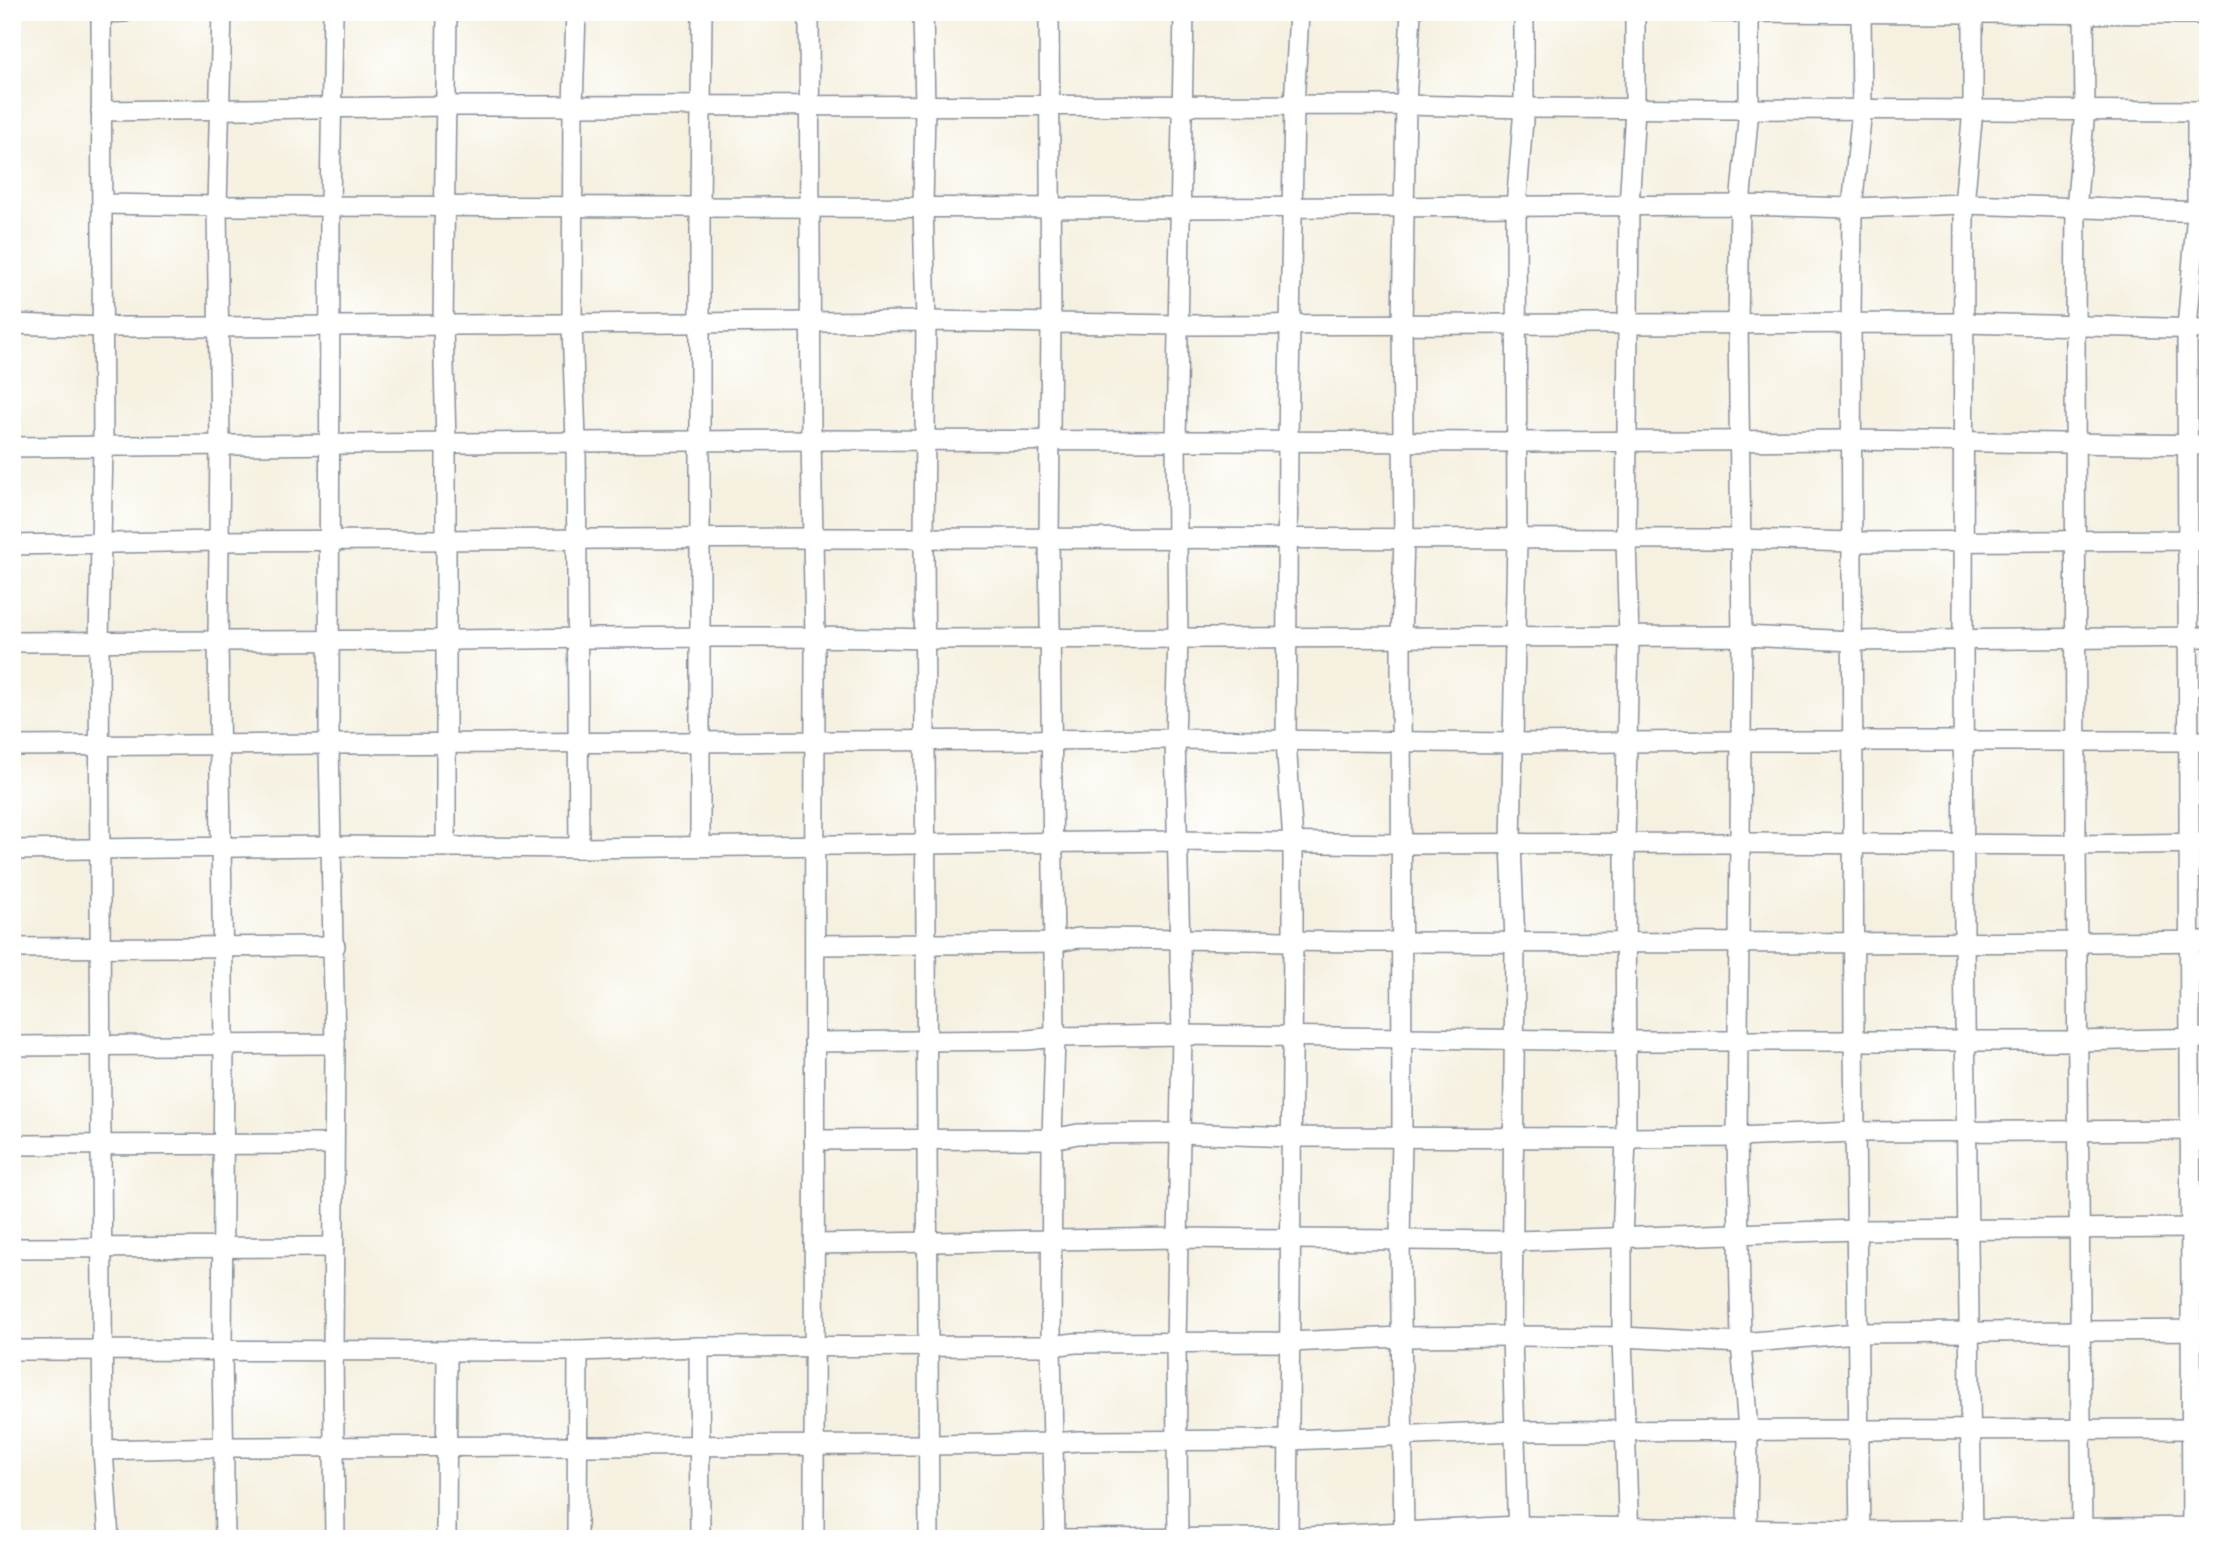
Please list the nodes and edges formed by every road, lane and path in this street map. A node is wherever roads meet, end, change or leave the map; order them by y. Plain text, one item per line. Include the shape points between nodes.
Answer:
1 (125, 12) edge
2 (222, 12) edge
3 (333, 12) edge
4 (447, 12) edge
5 (576, 12) edge
6 (702, 12) edge
7 (808, 12) edge
8 (923, 12) edge
9 (1049, 12) edge
10 (1184, 12) edge
11 (1300, 12) edge
12 (1412, 12) edge
13 (1524, 12) edge
14 (1635, 12) edge
15 (1714, 12) edge
16 (1749, 12) edge
17 (101, 13) edge
18 (1861, 13) edge
19 (1973, 13) edge
20 (2084, 13) edge
21 (2208, 14) edge
22 (1406, 105) junction
23 (448, 106) junction
24 (573, 106) junction
25 (1294, 106) junction
26 (700, 107) junction
27 (809, 107) junction
28 (925, 107) junction
29 (1049, 107) junction
30 (1184, 107) junction
31 (331, 108) junction
32 (1524, 108) junction
33 (1635, 108) junction
34 (219, 109) junction
35 (1749, 109) junction
36 (1862, 110) junction
37 (1973, 110) junction
38 (2085, 110) junction
39 (101, 111) junction
40 (2202, 111) edge
41 (102, 204) junction
42 (1964, 204) junction
43 (446, 205) junction
44 (573, 205) junction
45 (811, 205) junction
46 (1405, 205) junction
47 (1740, 205) junction
48 (217, 206) junction
49 (330, 206) junction
50 (700, 206) junction
51 (923, 206) junction
52 (1629, 206) junction
53 (1050, 207) junction
54 (1292, 207) junction
55 (1516, 207) junction
56 (1182, 208) junction
57 (1852, 208) junction
58 (2076, 209) junction
59 (2203, 212) edge
60 (926, 321) junction
61 (812, 322) junction
62 (1515, 322) junction
63 (1051, 323) junction
64 (1402, 323) junction
65 (1738, 323) junction
66 (1964, 323) junction
67 (12, 324) edge
68 (701, 324) junction
69 (1628, 324) junction
70 (443, 325) junction
71 (572, 325) junction
72 (1178, 325) junction
73 (1289, 325) junction
74 (1852, 325) junction
75 (331, 326) junction
76 (2075, 326) junction
77 (103, 327) junction
78 (219, 327) junction
79 (2187, 328) junction
80 (2208, 329) edge
81 (576, 440) junction
82 (811, 440) junction
83 (1049, 440) junction
84 (1288, 440) junction
85 (1852, 440) junction
86 (701, 441) junction
87 (924, 441) junction
88 (1176, 441) junction
89 (1403, 441) junction
90 (1516, 442) junction
91 (1628, 442) junction
92 (1740, 442) junction
93 (1963, 442) junction
94 (330, 443) junction
95 (446, 443) junction
96 (2076, 443) junction
97 (220, 444) junction
98 (2198, 445) edge
99 (103, 446) junction
100 (12, 447) edge
101 (701, 538) junction
102 (813, 538) junction
103 (924, 538) junction
104 (1288, 538) junction
105 (1404, 538) junction
106 (1049, 539) junction
107 (1517, 539) junction
108 (1740, 539) junction
109 (1177, 540) junction
110 (1626, 540) junction
111 (1963, 540) junction
112 (2077, 540) junction
113 (218, 541) junction
114 (330, 541) junction
115 (446, 541) junction
116 (577, 541) junction
117 (2187, 541) junction
118 (2208, 541) edge
119 (1853, 542) junction
120 (101, 544) junction
121 (12, 545) edge
122 (1742, 636) junction
123 (576, 637) junction
124 (816, 637) junction
125 (1178, 637) junction
126 (1288, 637) junction
127 (1629, 637) junction
128 (2187, 637) junction
129 (2208, 637) edge
130 (701, 638) junction
131 (1401, 638) junction
132 (1514, 638) junction
133 (2075, 638) junction
134 (925, 639) junction
135 (1050, 639) junction
136 (1963, 639) junction
137 (218, 640) junction
138 (330, 640) junction
139 (446, 640) junction
140 (1853, 640) junction
141 (99, 641) junction
142 (12, 642) edge
143 (1175, 739) junction
144 (700, 741) junction
145 (814, 741) junction
146 (1051, 741) junction
147 (1286, 741) junction
148 (1741, 741) junction
149 (1853, 741) junction
150 (1964, 741) junction
151 (2198, 741) edge
152 (926, 742) junction
153 (1401, 742) junction
154 (1627, 742) junction
155 (446, 743) junction
156 (576, 743) junction
157 (1513, 743) junction
158 (2076, 743) junction
159 (218, 745) junction
160 (329, 745) junction
161 (12, 746) edge
162 (99, 746) junction
163 (1178, 841) junction
164 (1293, 842) junction
165 (927, 843) junction
166 (1053, 843) junction
167 (1740, 843) junction
168 (2199, 843) edge
169 (1402, 844) junction
170 (1511, 844) junction
171 (700, 845) junction
172 (1625, 845) junction
173 (1853, 845) junction
174 (1964, 845) junction
175 (2076, 845) junction
176 (331, 846) junction
177 (446, 846) junction
178 (816, 846) junction
179 (221, 848) junction
180 (579, 848) junction
181 (99, 849) junction
182 (12, 850) edge
183 (1179, 938) junction
184 (1293, 941) junction
185 (1854, 941) junction
186 (2199, 941) edge
187 (1401, 942) junction
188 (1515, 942) junction
189 (1740, 942) junction
190 (1053, 943) junction
191 (1626, 943) junction
192 (1964, 943) junction
193 (2077, 943) junction
194 (927, 944) junction
195 (817, 945) junction
196 (335, 946) junction
197 (101, 947) junction
198 (222, 947) junction
199 (12, 948) edge
200 (1182, 1035) junction
201 (1292, 1035) junction
202 (1055, 1037) junction
203 (1402, 1038) junction
204 (2200, 1038) edge
205 (1737, 1039) junction
206 (1965, 1039) junction
207 (1515, 1040) junction
208 (1854, 1040) junction
209 (1626, 1041) junction
210 (2078, 1041) junction
211 (814, 1042) junction
212 (928, 1042) junction
213 (224, 1044) junction
214 (335, 1044) junction
215 (100, 1045) junction
216 (12, 1046) edge
217 (2200, 1130) edge
218 (2080, 1131) junction
219 (1854, 1132) junction
220 (1967, 1132) junction
221 (1179, 1133) junction
222 (1291, 1137) junction
223 (1402, 1137) junction
224 (1514, 1137) junction
225 (1737, 1137) junction
226 (1626, 1138) junction
227 (1052, 1139) junction
228 (814, 1140) junction
229 (926, 1140) junction
230 (222, 1142) junction
231 (100, 1144) junction
232 (334, 1144) junction
233 (12, 1145) edge
234 (1969, 1228) junction
235 (2080, 1228) junction
236 (2200, 1228) edge
237 (1857, 1230) junction
238 (1738, 1235) junction
239 (1177, 1238) junction
240 (1622, 1239) junction
241 (1290, 1240) junction
242 (1051, 1241) junction
243 (1400, 1241) junction
244 (1513, 1241) junction
245 (926, 1243) junction
246 (814, 1244) junction
247 (222, 1246) junction
248 (102, 1247) junction
249 (334, 1247) junction
250 (12, 1248) edge
251 (2200, 1330) edge
252 (2080, 1331) junction
253 (1857, 1332) junction
254 (1969, 1332) junction
255 (1512, 1336) junction
256 (1401, 1337) junction
257 (1622, 1337) junction
258 (1289, 1342) junction
259 (1741, 1343) junction
260 (1176, 1344) junction
261 (1051, 1346) junction
262 (699, 1347) junction
263 (815, 1347) junction
264 (927, 1347) junction
265 (102, 1349) junction
266 (12, 1350) edge
267 (222, 1351) junction
268 (332, 1351) junction
269 (447, 1351) junction
270 (578, 1351) junction
271 (1970, 1429) junction
272 (2200, 1429) edge
273 (1748, 1430) junction
274 (1858, 1430) junction
275 (2081, 1430) junction
276 (1517, 1431) junction
277 (1627, 1432) junction
278 (1402, 1437) junction
279 (1289, 1440) junction
280 (1177, 1441) junction
281 (1053, 1443) junction
282 (930, 1445) junction
283 (576, 1446) junction
284 (815, 1446) junction
285 (224, 1447) junction
286 (446, 1447) junction
287 (700, 1447) junction
288 (333, 1448) junction
289 (103, 1450) junction
290 (2197, 1531) edge
291 (1518, 1533) edge
292 (1629, 1533) edge
293 (1747, 1534) edge
294 (1972, 1534) edge
295 (2082, 1534) edge
296 (1860, 1535) edge
297 (1404, 1536) edge
298 (1053, 1538) edge
299 (1178, 1538) edge
300 (109, 1539) edge
301 (225, 1539) edge
302 (335, 1539) edge
303 (446, 1539) edge
304 (577, 1539) edge
305 (700, 1539) edge
306 (814, 1539) edge
307 (929, 1539) edge
308 (1288, 1539) edge

1 - 17 street
2 - 34 street
3 - 31 street
4 - 23 street
5 - 24 street
6 - 26 street
7 - 27 street
8 - 28 street
9 - 29 street
10 - 30 street
11 - 25 street
12 - 22 street
13 - 32 street
14 - 33 street
15 - 16 street
16 - 18 street
16 - 35 street
17 - 39 street
18 - 19 street
18 - 36 street
19 - 20 street
19 - 37 street
20 - 21 street
20 - 38 street
22 - 25 street
22 - 32 street
22 - 46 street
23 - 24 street
23 - 31 street
23 - 43 street
24 - 26 street
24 - 44 street
25 - 30 street
25 - 54 street
26 - 27 street
26 - 50 street
27 - 28 street
27 - 45 street
28 - 29 street
28 - 51 street
29 - 30 street
29 - 53 street
30 - 56 street
31 - 34 street
31 - 49 street
32 - 33 street
32 - 55 street
33 - 35 street
33 - 52 street
34 - 39 street
34 - 48 street
35 - 36 street
35 - 47 street
36 - 37 street
36 - 57 street
37 - 38 street
37 - 42 street
38 - 40 street
38 - 58 street
39 - 41 street
40 - 59 street
41 - 48 street
41 - 77 street
42 - 57 street
42 - 58 street
42 - 66 street
43 - 44 street
43 - 49 street
43 - 70 street
44 - 50 street
44 - 71 street
45 - 50 street
45 - 51 street
45 - 61 street
46 - 54 street
46 - 55 street
46 - 64 street
47 - 52 street
47 - 57 street
47 - 65 street
48 - 49 street
48 - 78 street
49 - 75 street
50 - 68 street
51 - 53 street
51 - 60 street
52 - 55 street
52 - 69 street
53 - 56 street
53 - 63 street
54 - 56 street
54 - 73 street
55 - 62 street
56 - 72 street
57 - 74 street
58 - 59 street
58 - 76 street
59 - 79 street
60 - 61 street
60 - 63 street
60 - 87 street
61 - 68 street
61 - 82 street
62 - 64 street
62 - 69 street
62 - 90 street
63 - 72 street
63 - 83 street
64 - 73 street
64 - 89 street
65 - 69 street
65 - 74 street
65 - 92 street
66 - 74 street
66 - 76 street
66 - 93 street
67 - 77 street
68 - 71 street
68 - 86 street
69 - 91 street
70 - 71 street
70 - 75 street
70 - 95 street
71 - 81 street
72 - 73 street
72 - 88 street
73 - 84 street
74 - 85 street
75 - 78 street
75 - 94 street
76 - 79 street
76 - 96 street
77 - 78 street
77 - 99 street
78 - 97 street
79 - 80 street
79 - 98 street
81 - 86 street
81 - 95 street
81 - 116 street
82 - 86 street
82 - 87 street
82 - 102 street
83 - 87 street
83 - 88 street
83 - 106 street
84 - 88 street
84 - 89 street
84 - 104 street
85 - 92 street
85 - 93 street
85 - 119 street
86 - 101 street
87 - 103 street
88 - 109 street
89 - 90 street
89 - 105 street
90 - 91 street
90 - 107 street
91 - 92 street
91 - 110 street
92 - 108 street
93 - 96 street
93 - 111 street
94 - 95 street
94 - 97 street
94 - 114 street
95 - 115 street
96 - 98 street
96 - 112 street
97 - 99 street
97 - 113 street
98 - 117 street
99 - 100 street
99 - 120 street
101 - 102 street
101 - 116 street
101 - 130 street
102 - 103 street
102 - 124 street
103 - 106 street
103 - 134 street
104 - 105 street
104 - 109 street
104 - 126 street
105 - 107 street
105 - 131 street
106 - 109 street
106 - 135 street
107 - 110 street
107 - 132 street
108 - 110 street
108 - 119 street
108 - 122 street
109 - 125 street
110 - 127 street
111 - 112 street
111 - 119 street
111 - 136 street
112 - 117 street
112 - 133 street
113 - 114 street
113 - 120 street
113 - 137 street
114 - 115 street
114 - 138 street
115 - 116 street
115 - 139 street
116 - 123 street
117 - 118 street
117 - 128 street
119 - 140 street
120 - 121 street
120 - 141 street
122 - 127 street
122 - 140 street
122 - 148 street
123 - 130 street
123 - 139 street
123 - 156 street
124 - 130 street
124 - 134 street
124 - 145 street
125 - 126 street
125 - 135 street
125 - 143 street
126 - 131 street
126 - 147 street
127 - 132 street
127 - 154 street
128 - 129 street
128 - 133 street
128 - 151 street
130 - 144 street
131 - 132 street
131 - 153 street
132 - 157 street
133 - 136 street
133 - 158 street
134 - 135 street
134 - 152 street
135 - 146 street
136 - 140 street
136 - 150 street
137 - 138 street
137 - 141 street
137 - 159 street
138 - 139 street
138 - 160 street
139 - 155 street
140 - 149 street
141 - 142 street
141 - 162 street
143 - 146 street
143 - 147 street
143 - 163 street
144 - 145 street
144 - 156 street
144 - 171 street
145 - 152 street
145 - 178 street
146 - 152 street
146 - 166 street
147 - 153 street
147 - 164 street
148 - 149 street
148 - 154 street
148 - 167 street
149 - 150 street
149 - 173 street
150 - 158 street
150 - 174 street
151 - 158 street
151 - 168 street
152 - 165 street
153 - 157 street
153 - 169 street
154 - 157 street
154 - 172 street
155 - 156 street
155 - 160 street
155 - 177 street
156 - 180 street
157 - 170 street
158 - 175 street
159 - 160 street
159 - 162 street
159 - 179 street
160 - 176 street
161 - 162 street
162 - 181 street
163 - 164 street
163 - 166 street
163 - 183 street
164 - 169 street
164 - 184 street
165 - 166 street
165 - 178 street
165 - 194 street
166 - 190 street
167 - 172 street
167 - 173 street
167 - 189 street
168 - 175 street
168 - 186 street
169 - 170 street
169 - 187 street
170 - 172 street
170 - 188 street
171 - 178 street
171 - 180 street
172 - 191 street
173 - 174 street
173 - 185 street
174 - 175 street
174 - 192 street
175 - 193 street
176 - 177 street
176 - 179 street
176 - 196 street
177 - 180 street
178 - 195 street
179 - 181 street
179 - 198 street
181 - 182 street
181 - 197 street
183 - 184 street
183 - 190 street via 1078,938
183 - 200 street
184 - 187 street
184 - 201 street
185 - 189 street
185 - 192 street
185 - 208 street
186 - 193 street
186 - 204 street
187 - 188 street
187 - 203 street
188 - 191 street
188 - 207 street
189 - 191 street
189 - 205 street
190 - 194 street
190 - 202 street
191 - 209 street
192 - 193 street
192 - 206 street
193 - 210 street
194 - 195 street
194 - 212 street
195 - 211 street
196 - 198 street
196 - 214 street
197 - 198 street
197 - 199 street
197 - 215 street
198 - 213 street
200 - 201 street
200 - 202 street
200 - 221 street
201 - 203 street
201 - 222 street
202 - 212 street
202 - 227 street
203 - 207 street
203 - 223 street
204 - 210 street
204 - 217 street
205 - 208 street
205 - 209 street
205 - 225 street
206 - 208 street
206 - 210 street
206 - 220 street
207 - 209 street
207 - 224 street
208 - 219 street
209 - 226 street
210 - 218 street
211 - 212 street
211 - 228 street
212 - 229 street
213 - 214 street
213 - 215 street
213 - 230 street
214 - 232 street
215 - 216 street
215 - 231 street
217 - 218 street
217 - 236 street
218 - 220 street
218 - 235 street
219 - 220 street
219 - 225 street
219 - 237 street
220 - 234 street
221 - 222 street
221 - 227 street via 1078,1134
221 - 239 street
222 - 223 street
222 - 241 street
223 - 224 street
223 - 243 street
224 - 226 street
224 - 244 street
225 - 226 street
225 - 238 street
226 - 240 street
227 - 229 street
227 - 242 street
228 - 229 street
228 - 246 street
229 - 245 street
230 - 231 street
230 - 232 street
230 - 247 street
231 - 233 street
231 - 248 street
232 - 249 street
234 - 235 street
234 - 237 street
234 - 254 street
235 - 236 street
235 - 252 street
236 - 251 street
237 - 238 street
237 - 253 street
238 - 240 street
238 - 259 street
239 - 241 street
239 - 242 street
239 - 260 street
240 - 244 street
240 - 257 street
241 - 243 street
241 - 258 street
242 - 245 street
242 - 261 street
243 - 244 street
243 - 256 street
244 - 255 street
245 - 246 street
245 - 264 street
246 - 263 street
247 - 248 street
247 - 249 street
247 - 267 street
248 - 250 street
248 - 265 street
249 - 268 street
251 - 252 street
251 - 272 street
252 - 254 street
252 - 275 street
253 - 254 street
253 - 259 street
253 - 274 street
254 - 271 street
255 - 256 street
255 - 257 street
255 - 276 street
256 - 258 street
256 - 278 street
257 - 259 street
257 - 277 street
258 - 260 street
258 - 279 street
259 - 273 street
260 - 261 street
260 - 280 street
261 - 264 street
261 - 281 street
262 - 263 street
262 - 270 street
262 - 287 street
263 - 264 street
263 - 284 street
264 - 282 street
265 - 266 street
265 - 267 street
265 - 289 street
267 - 268 street
267 - 285 street
268 - 269 street
268 - 288 street
269 - 270 street
269 - 286 street
270 - 283 street
271 - 274 street
271 - 275 street
271 - 294 street
272 - 275 street
272 - 290 street
273 - 274 street
273 - 277 street
273 - 293 street
274 - 296 street
275 - 295 street
276 - 277 street
276 - 278 street
276 - 291 street
277 - 292 street
278 - 279 street
278 - 297 street
279 - 280 street
279 - 308 street
280 - 281 street
280 - 299 street
281 - 282 street
281 - 298 street
282 - 284 street
282 - 307 street
283 - 286 street
283 - 287 street
283 - 304 street
284 - 287 street
284 - 306 street
285 - 288 street
285 - 289 street
285 - 301 street
286 - 288 street
286 - 303 street
287 - 305 street
288 - 302 street
289 - 300 street
290 - 295 street
291 - 292 street
291 - 297 street
292 - 293 street
293 - 296 street
294 - 295 street
294 - 296 street
297 - 308 street
298 - 299 street
299 - 308 street

